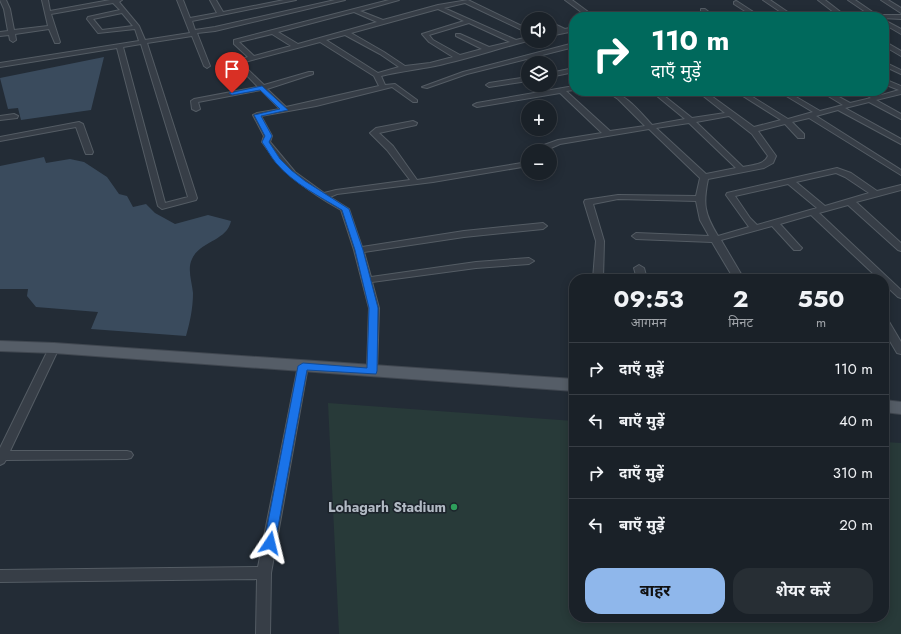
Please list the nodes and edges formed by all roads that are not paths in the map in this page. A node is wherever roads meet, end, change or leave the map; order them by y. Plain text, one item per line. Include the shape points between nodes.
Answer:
1 (3, 0) edge
2 (45, 0) edge
3 (117, 0) edge
4 (180, 0) edge
5 (213, 0) edge
6 (293, 0) edge
7 (312, 0) edge
8 (342, 0) edge
9 (396, 0) edge
10 (467, 0) edge
11 (568, 0) edge
12 (766, 0) edge
13 (822, 0) edge
14 (851, 0) edge
15 (884, 0) edge
16 (335, 2) junction
17 (736, 3) dead end
18 (324, 5) junction
19 (438, 7) junction
20 (354, 10) junction
21 (703, 10) dead end
22 (901, 10) edge
23 (125, 11) junction
24 (585, 12) edge
25 (706, 12) edge
26 (751, 12) edge
27 (784, 12) edge
28 (838, 12) edge
29 (869, 12) edge
30 (48, 13) junction
31 (221, 14) junction
32 (889, 17) edge
33 (901, 17) edge
34 (188, 20) junction
35 (382, 22) junction
36 (468, 22) junction
37 (889, 25) edge
38 (51, 27) junction
39 (137, 27) junction
40 (521, 27) edge
41 (557, 28) edge
42 (569, 30) edge
43 (564, 31) junction
44 (274, 32) junction
45 (557, 32) edge
46 (901, 32) edge
47 (11, 33) junction
48 (193, 33) junction
49 (346, 33) junction
50 (0, 34) edge
51 (458, 35) dead end
52 (13, 40) dead end
53 (321, 40) junction
54 (521, 41) edge
55 (57, 42) dead end
56 (144, 42) junction
57 (515, 42) junction
58 (120, 46) junction
59 (296, 46) junction
60 (569, 46) edge
61 (889, 47) edge
62 (489, 50) junction
63 (893, 50) junction
64 (889, 51) edge
65 (901, 54) edge
66 (253, 58) junction
67 (460, 58) junction
68 (0, 65) edge
69 (207, 66) dead end
70 (889, 66) edge
71 (404, 68) junction
72 (569, 71) edge
73 (901, 72) edge
74 (311, 73) dead end
75 (557, 74) edge
76 (377, 75) junction
77 (521, 80) edge
78 (889, 84) edge
79 (489, 86) dead end
80 (383, 87) junction
81 (426, 87) dead end
82 (262, 88) junction
83 (569, 89) edge
84 (562, 91) junction
85 (901, 92) edge
86 (889, 95) edge
87 (617, 96) edge
88 (660, 96) edge
89 (707, 96) edge
90 (746, 96) edge
91 (789, 96) edge
92 (833, 96) edge
93 (870, 96) edge
94 (886, 96) edge
95 (874, 99) junction
96 (415, 101) dead end
97 (477, 105) dead end
98 (850, 105) junction
99 (839, 108) junction
100 (196, 109) dead end
101 (285, 110) junction
102 (819, 113) junction
103 (731, 114) junction
104 (810, 115) junction
105 (14, 116) dead end
106 (901, 117) edge
107 (0, 118) edge
108 (690, 120) junction
109 (787, 121) junction
110 (413, 123) dead end
111 (652, 128) junction
112 (752, 130) junction
113 (608, 134) junction
114 (801, 136) dead end
115 (0, 139) edge
116 (901, 142) edge
117 (554, 144) edge
118 (89, 152) dead end
119 (521, 165) edge
120 (742, 170) junction
121 (901, 173) edge
122 (704, 177) junction
123 (790, 181) junction
124 (415, 182) junction
125 (901, 187) edge
126 (875, 194) junction
127 (323, 196) junction
128 (700, 200) junction
129 (850, 201) junction
130 (822, 208) junction
131 (812, 211) junction
132 (773, 222) junction
133 (543, 226) dead end
134 (755, 228) junction
135 (636, 236) dead end
136 (716, 239) junction
137 (797, 248) dead end
138 (901, 248) edge
139 (359, 250) junction
140 (529, 261) dead end
141 (639, 268) dead end
142 (598, 274) edge
143 (641, 274) edge
144 (736, 274) edge
145 (879, 274) edge
146 (367, 280) junction
147 (889, 284) edge
148 (901, 295) edge
149 (889, 331) edge
150 (0, 346) edge
151 (54, 348) junction
152 (901, 351) edge
153 (303, 366) junction
154 (372, 371) junction
155 (569, 385) edge
156 (889, 407) edge
157 (901, 408) edge
158 (127, 455) dead end
159 (1, 457) edge
160 (264, 573) junction
161 (0, 576) edge
162 (263, 634) edge

1 - 47 street
2 - 30 street
3 - 23 street
3 - 30 street
4 - 34 street
5 - 31 street
6 - 31 street via 248,6
7 - 18 street
8 - 16 street
9 - 20 street
10 - 19 street
10 - 40 street
11 - 24 street
12 - 27 street
13 - 28 street
14 - 29 street
15 - 22 street
16 - 18 street
16 - 20 street
17 - 26 street
18 - 48 street
19 - 35 street
19 - 36 street
20 - 35 street
20 - 44 street
21 - 25 street
23 - 39 street
23 - 39 street via 90,19 100,32
30 - 38 street
31 - 34 street
32 - 33 street
34 - 48 street
35 - 49 street
36 - 57 street
36 - 67 street via 425,34 431,41
37 - 46 street
38 - 47 street
38 - 55 street
39 - 56 street
41 - 43 street
42 - 43 street
43 - 45 street
44 - 59 street
44 - 66 street via 236,41
47 - 50 street
47 - 52 street
48 - 56 street
48 - 69 street
49 - 53 street
49 - 71 street
51 - 62 street
53 - 59 street
53 - 76 street
54 - 57 street
56 - 58 street
56 - 58 street via 194,198 162,206
57 - 62 street
58 - 68 street
59 - 66 street
60 - 81 street via 465,73
61 - 63 street
62 - 67 street
63 - 64 street
63 - 65 street
66 - 82 street via 237,62
67 - 71 street
70 - 73 street
71 - 76 street
72 - 75 street
74 - 82 street
76 - 80 street
77 - 79 street
78 - 85 street
80 - 96 street via 397,86
80 - 101 street
82 - 100 street via 194,101
82 - 101 street
83 - 84 street
84 - 97 street
84 - 113 street
85 - 86 street
87 - 111 street
88 - 108 street
89 - 103 street
90 - 109 street
91 - 102 street
92 - 98 street
93 - 95 street
94 - 95 street
95 - 98 street
95 - 106 street
98 - 99 street
99 - 102 street
99 - 116 street
101 - 127 street via 257,115 268,136 266,142 277,160 288,171
102 - 104 street
103 - 108 street
103 - 112 street
104 - 109 street
104 - 121 street
105 - 107 street
108 - 111 street
108 - 120 street
109 - 112 street
109 - 114 street
110 - 124 street via 374,133 390,148
111 - 113 street
111 - 122 street
112 - 120 street via 772,156 770,161 761,166
113 - 117 street
115 - 118 street via 79,124
119 - 124 street
120 - 122 street
122 - 128 street
123 - 126 street via 837,170
123 - 130 street
123 - 134 street via 730,195
124 - 127 street
125 - 126 street
126 - 129 street
127 - 139 street via 345,209
128 - 136 street via 704,220
128 - 142 street via 618,197 588,202 600,241
129 - 130 street
129 - 138 street
130 - 131 street
131 - 132 street
131 - 145 street
132 - 134 street
132 - 137 street
133 - 139 street via 464,234
134 - 136 street
135 - 136 street
136 - 144 street
139 - 146 street
140 - 146 street
141 - 143 street
146 - 154 street via 374,308
147 - 148 street
149 - 152 street
150 - 151 main road
151 - 153 main road
151 - 159 street
153 - 154 main road
153 - 160 street
154 - 155 main road
156 - 157 main road
158 - 159 street
160 - 161 street
160 - 162 street

